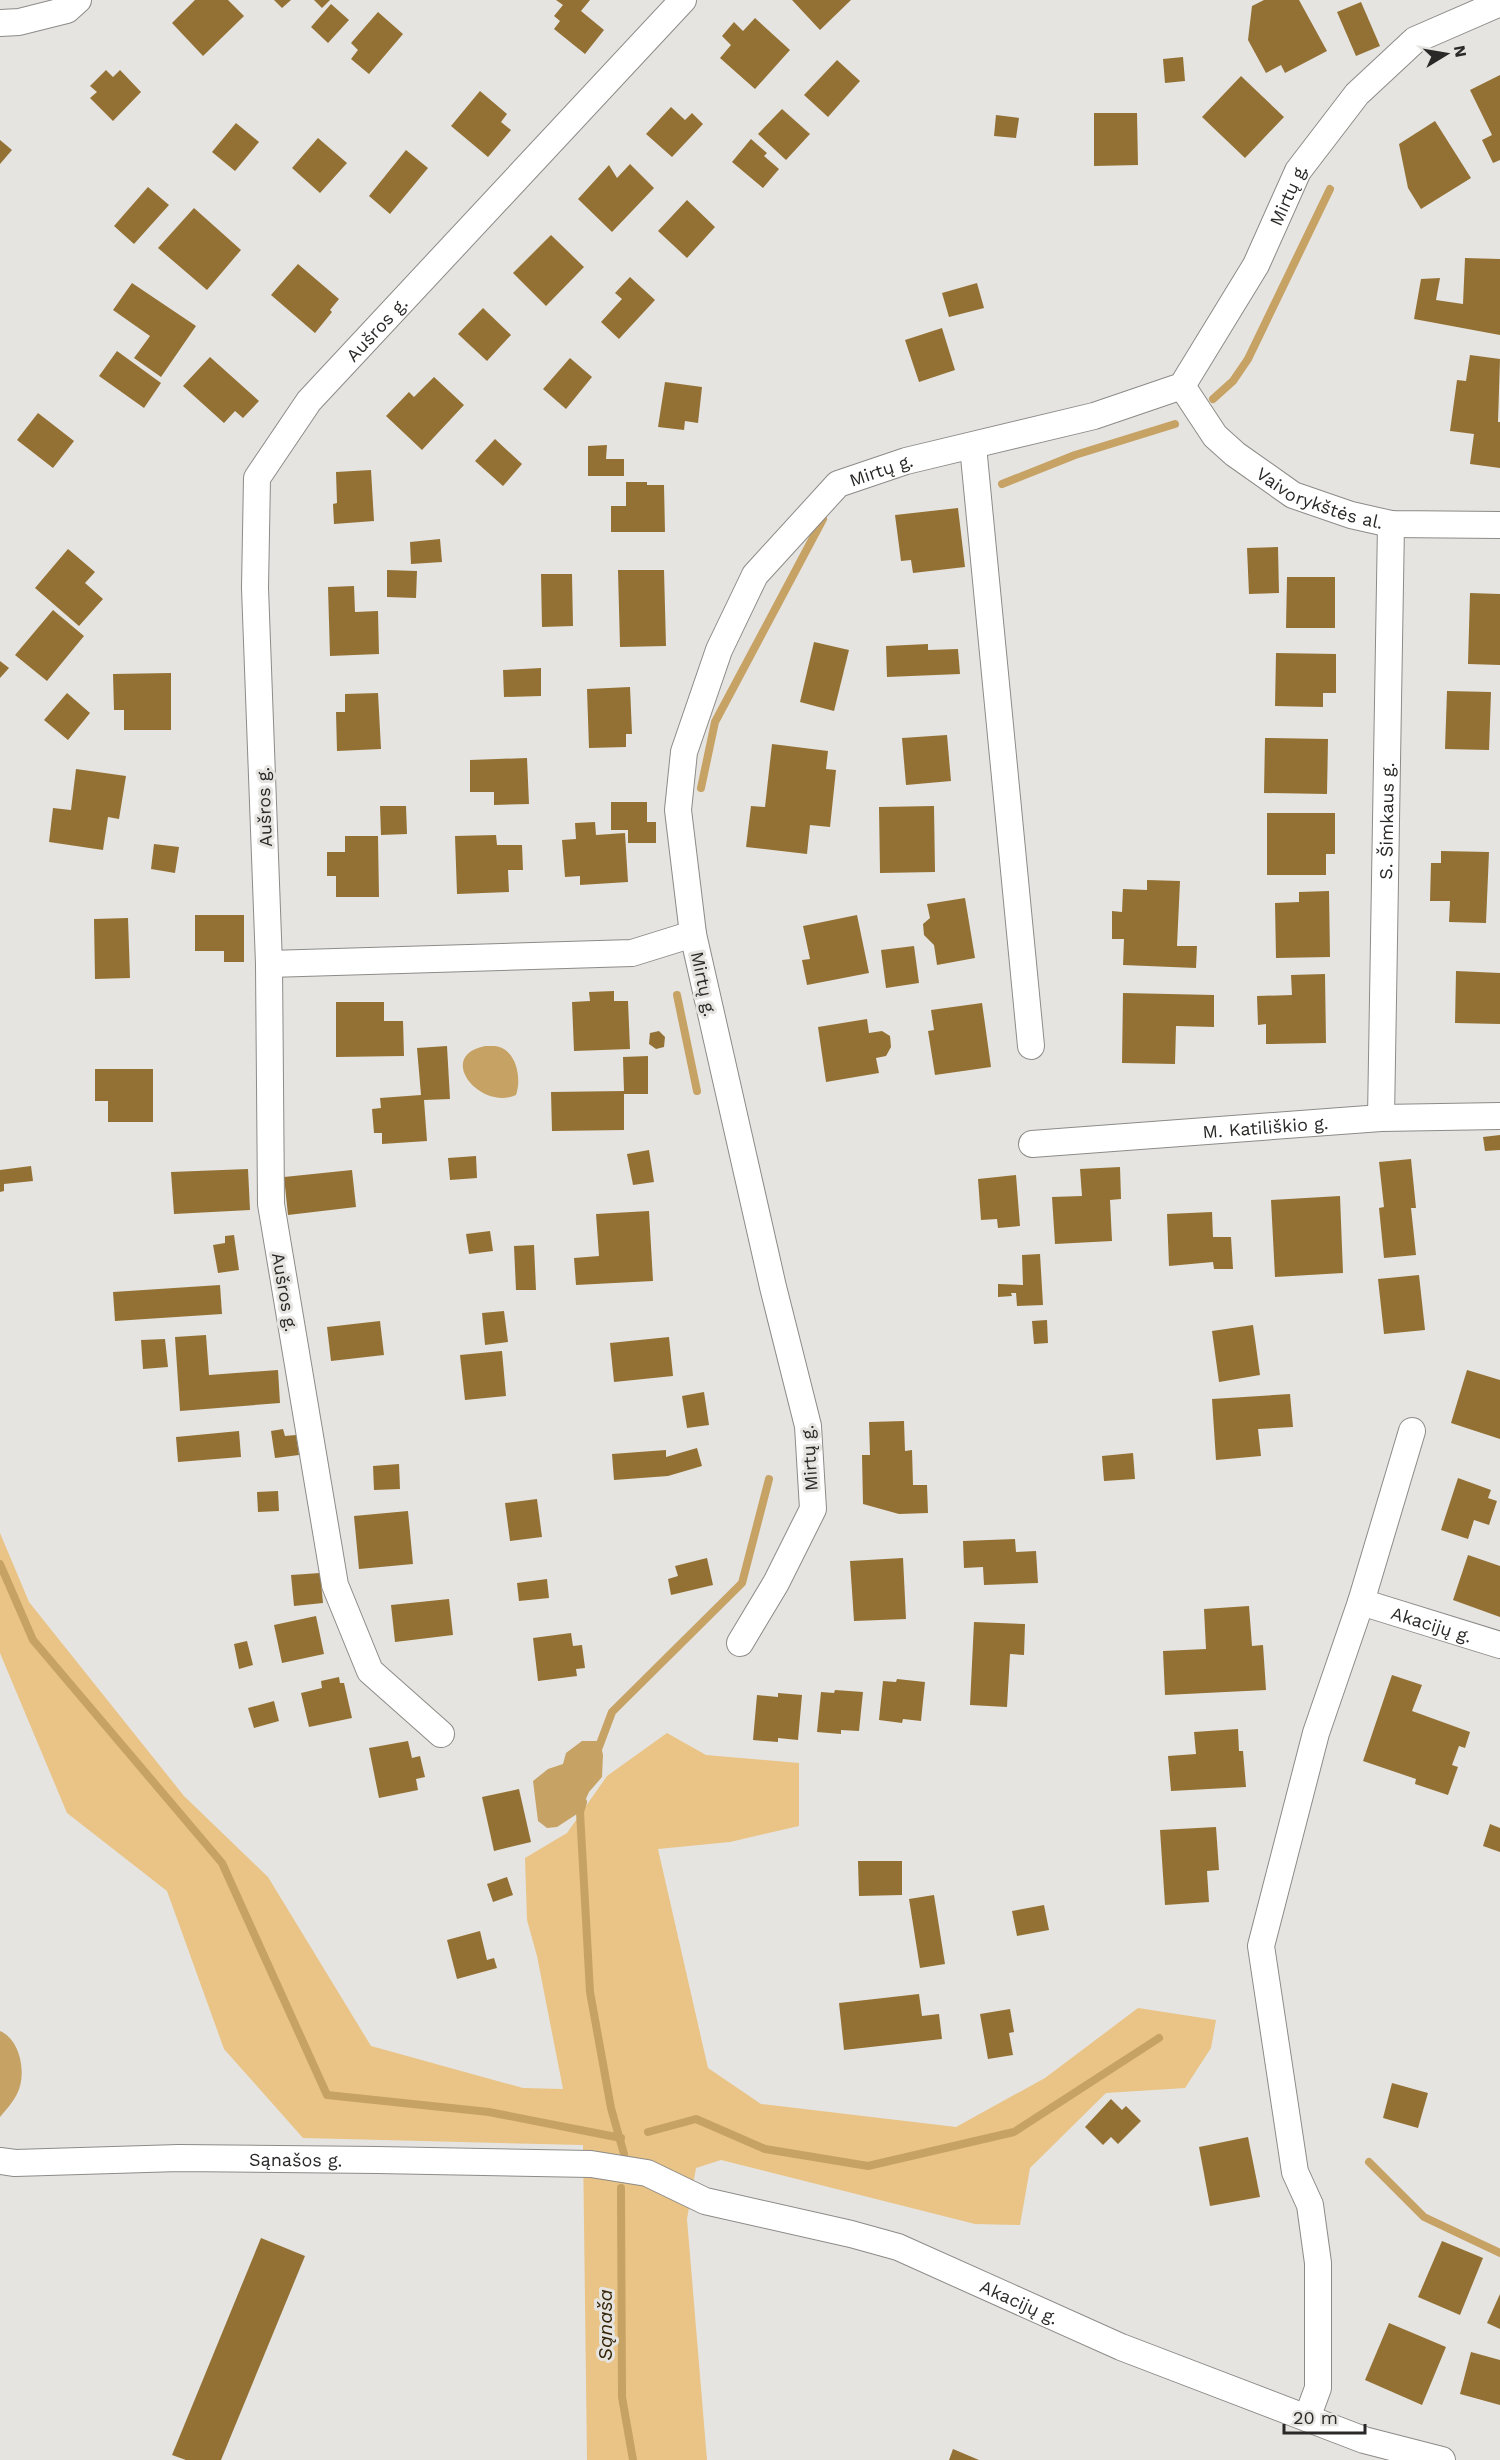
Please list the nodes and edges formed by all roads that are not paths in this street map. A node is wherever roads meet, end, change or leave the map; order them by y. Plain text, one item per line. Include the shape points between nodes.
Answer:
1 (78, 0) edge
2 (683, 0) edge
3 (1500, 3) edge
4 (0, 23) edge
5 (1182, 386) junction
6 (973, 446) junction
7 (1391, 524) junction
8 (1500, 525) edge
9 (693, 934) junction
10 (269, 964) junction
11 (1031, 1046) dead end
12 (1500, 1116) edge
13 (1381, 1118) junction
14 (1032, 1144) dead end
15 (1412, 1431) dead end
16 (1361, 1602) junction
17 (740, 1643) dead end
18 (1500, 1645) edge
19 (441, 1734) dead end
20 (0, 2161) edge
21 (591, 2164) joint
22 (1307, 2418) junction
23 (1442, 2460) edge

1 - 4 street via 67,10
2 - 10 street, Aušros g. via 309,401 257,478 255,588
3 - 5 street, Mirtų g. via 1415,40 1357,94 1298,171 1256,265
5 - 6 street, Mirtų g. via 1094,416
5 - 7 street, Vaivorykštės al. via 1215,436 1293,495
6 - 9 street, Mirtų g. via 906,461 838,484 755,575 719,650 684,752 678,810
6 - 11 street
7 - 8 street, Vaivorykštės al.
7 - 13 street, S. Šimkaus g.
9 - 10 street via 632,953
9 - 17 street, Mirtų g. via 808,1426 813,1509
10 - 19 street, Aušros g. via 271,1204 334,1585 370,1671
12 - 13 street, M. Katiliškio g.
13 - 14 street, M. Katiliškio g.
15 - 16 street
16 - 18 street, Akacijų g.
16 - 22 street via 1316,1733 1261,1946 1295,2172 1310,2205 1318,2263 1318,2388
20 - 21 street, Sąnašos g. via 190,2158
21 - 22 street, Akacijų g. via 647,2173 705,2202 898,2247 1121,2347
22 - 23 street, Akacijų g. via 1364,2440

